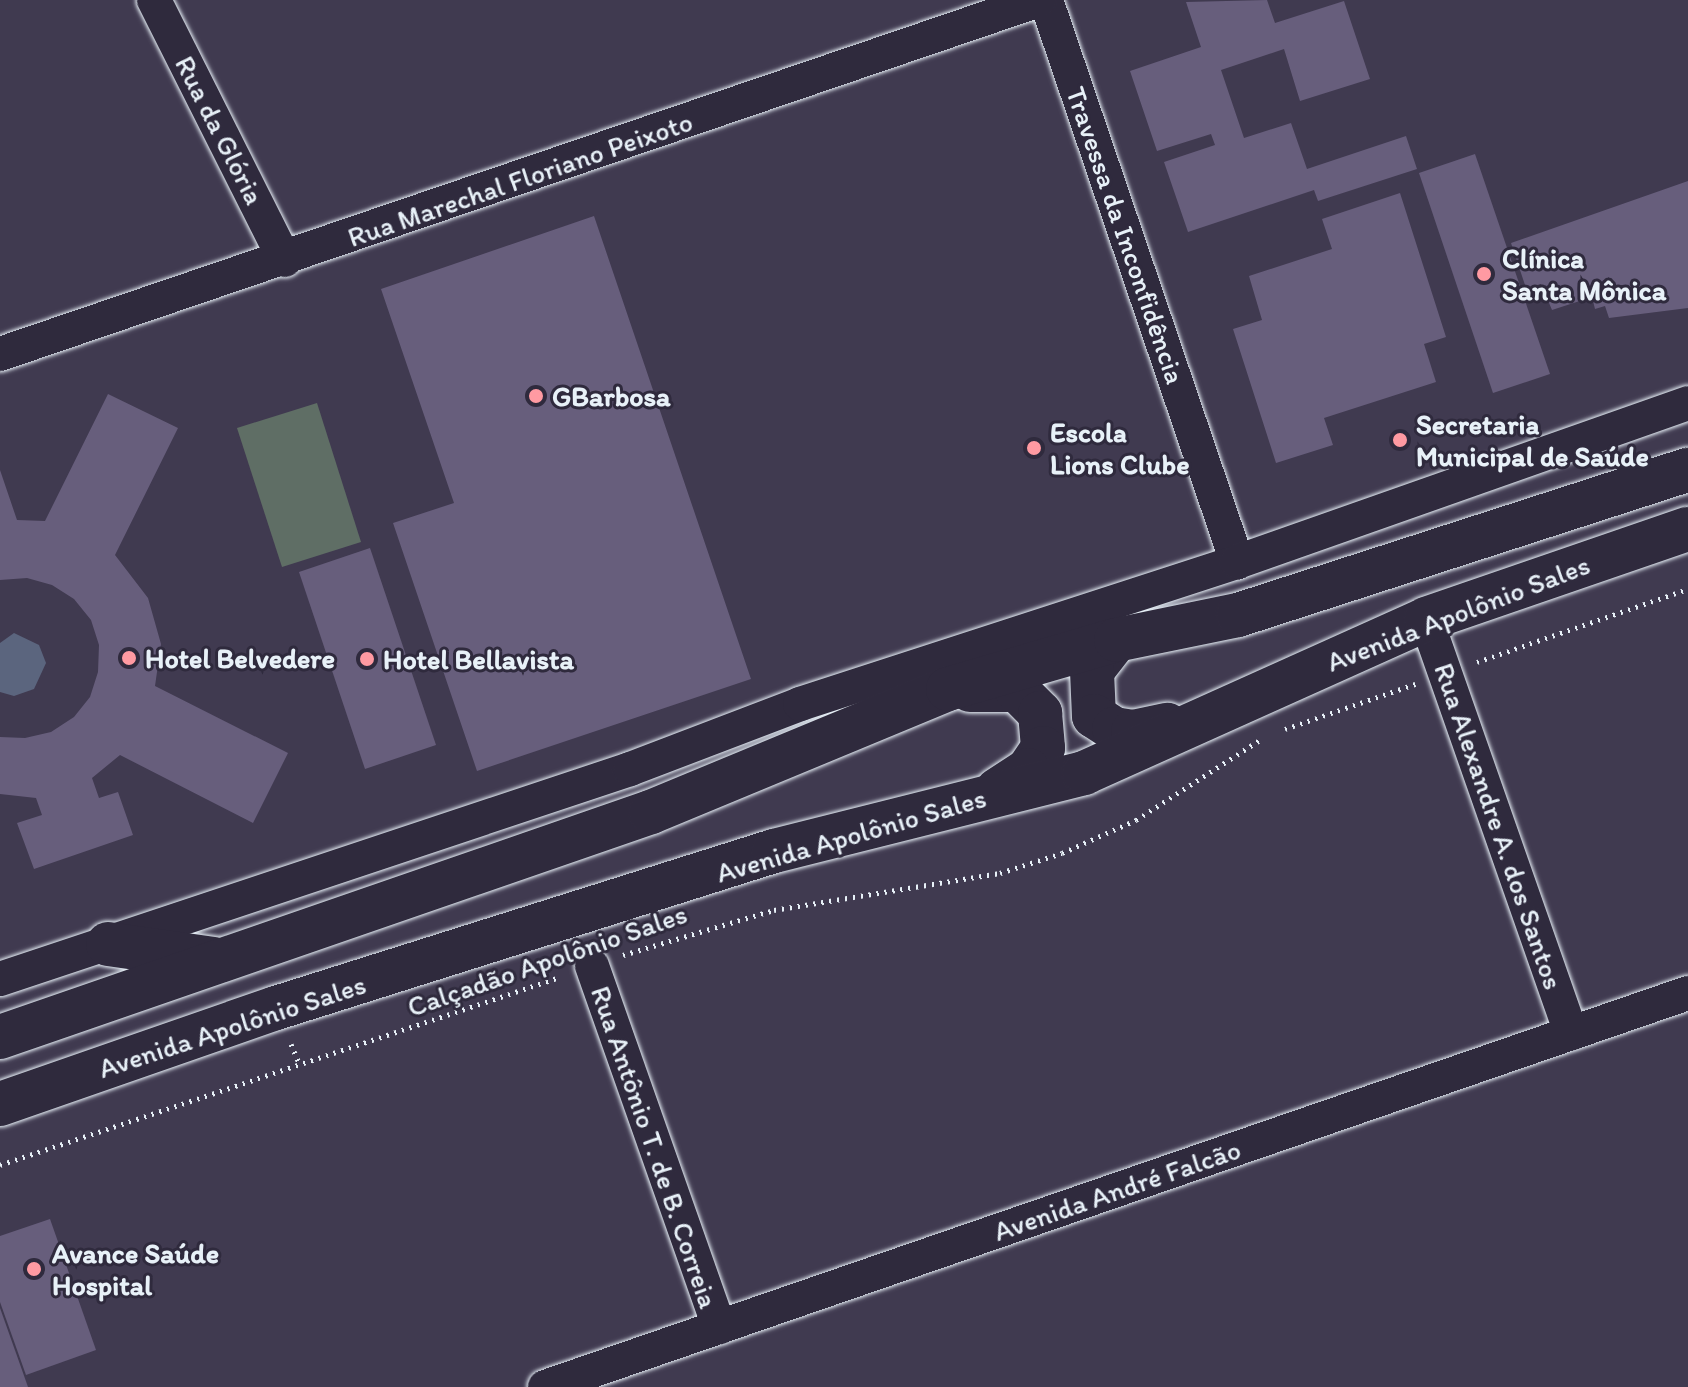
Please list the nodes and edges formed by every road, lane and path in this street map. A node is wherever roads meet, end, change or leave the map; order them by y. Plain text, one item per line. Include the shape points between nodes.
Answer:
1 (154, 0) edge
2 (1039, 0) edge
3 (1046, 0) edge
4 (982, 9) edge
5 (285, 260) junction
6 (0, 354) edge
7 (1688, 403) edge
8 (1688, 470) edge
9 (1688, 529) edge
10 (1237, 562) junction
11 (1688, 589) edge
12 (1426, 619) junction
13 (1116, 640) junction
14 (1445, 673) junction
15 (948, 689) junction
16 (1202, 716) junction
17 (809, 723) junction
18 (1283, 730) dead end
19 (1268, 735) dead end
20 (985, 797) junction
21 (108, 944) junction
22 (220, 960) junction
23 (592, 966) junction
24 (0, 979) edge
25 (1688, 993) edge
26 (1571, 1033) junction
27 (0, 1037) edge
28 (0, 1104) edge
29 (0, 1165) edge
30 (719, 1327) junction
31 (545, 1387) edge

1 - 5 street, Rua da Glória
2 - 4 street, Rua Marechal Floriano Peixoto
3 - 10 street, Travessa da Inconfidência
4 - 5 street, Rua Marechal Floriano Peixoto
5 - 6 street, Rua Marechal Floriano Peixoto
7 - 10 street, Avenida Apolônio Sales
8 - 13 street, Avenida Apolônio Sales via 1238,615
9 - 12 street, Avenida Apolônio Sales
10 - 17 street, Avenida Apolônio Sales
11 - 14 path
12 - 14 street, Rua Alexandre A. dos Santos
12 - 16 street, Avenida Apolônio Sales
13 - 15 street, Avenida Apolônio Sales
13 - 16 street via 1092,671 1094,716 1114,729 1133,732
14 - 18 path
14 - 26 street, Rua Alexandre A. dos Santos
15 - 17 street, Avenida Apolônio Sales
15 - 20 street via 1017,690 1040,713 1043,748 1028,770
16 - 20 street, Avenida Apolônio Sales via 1084,773
17 - 21 street, Avenida Apolônio Sales via 630,769
17 - 22 street, Avenida Apolônio Sales via 651,812
19 - 23 path, Calçadão Apolônio Sales via 1136,820 1062,853 1000,873 774,910
20 - 28 street, Avenida Apolônio Sales via 774,851 276,1008
21 - 22 street
21 - 24 street, Avenida Apolônio Sales
22 - 27 street, Avenida Apolônio Sales
23 - 29 path, Calçadão Apolônio Sales
23 - 30 street, Rua Antônio T. de B. Correia
25 - 26 street, Avenida André Falcão
26 - 30 street, Avenida André Falcão
30 - 31 street, Avenida André Falcão

